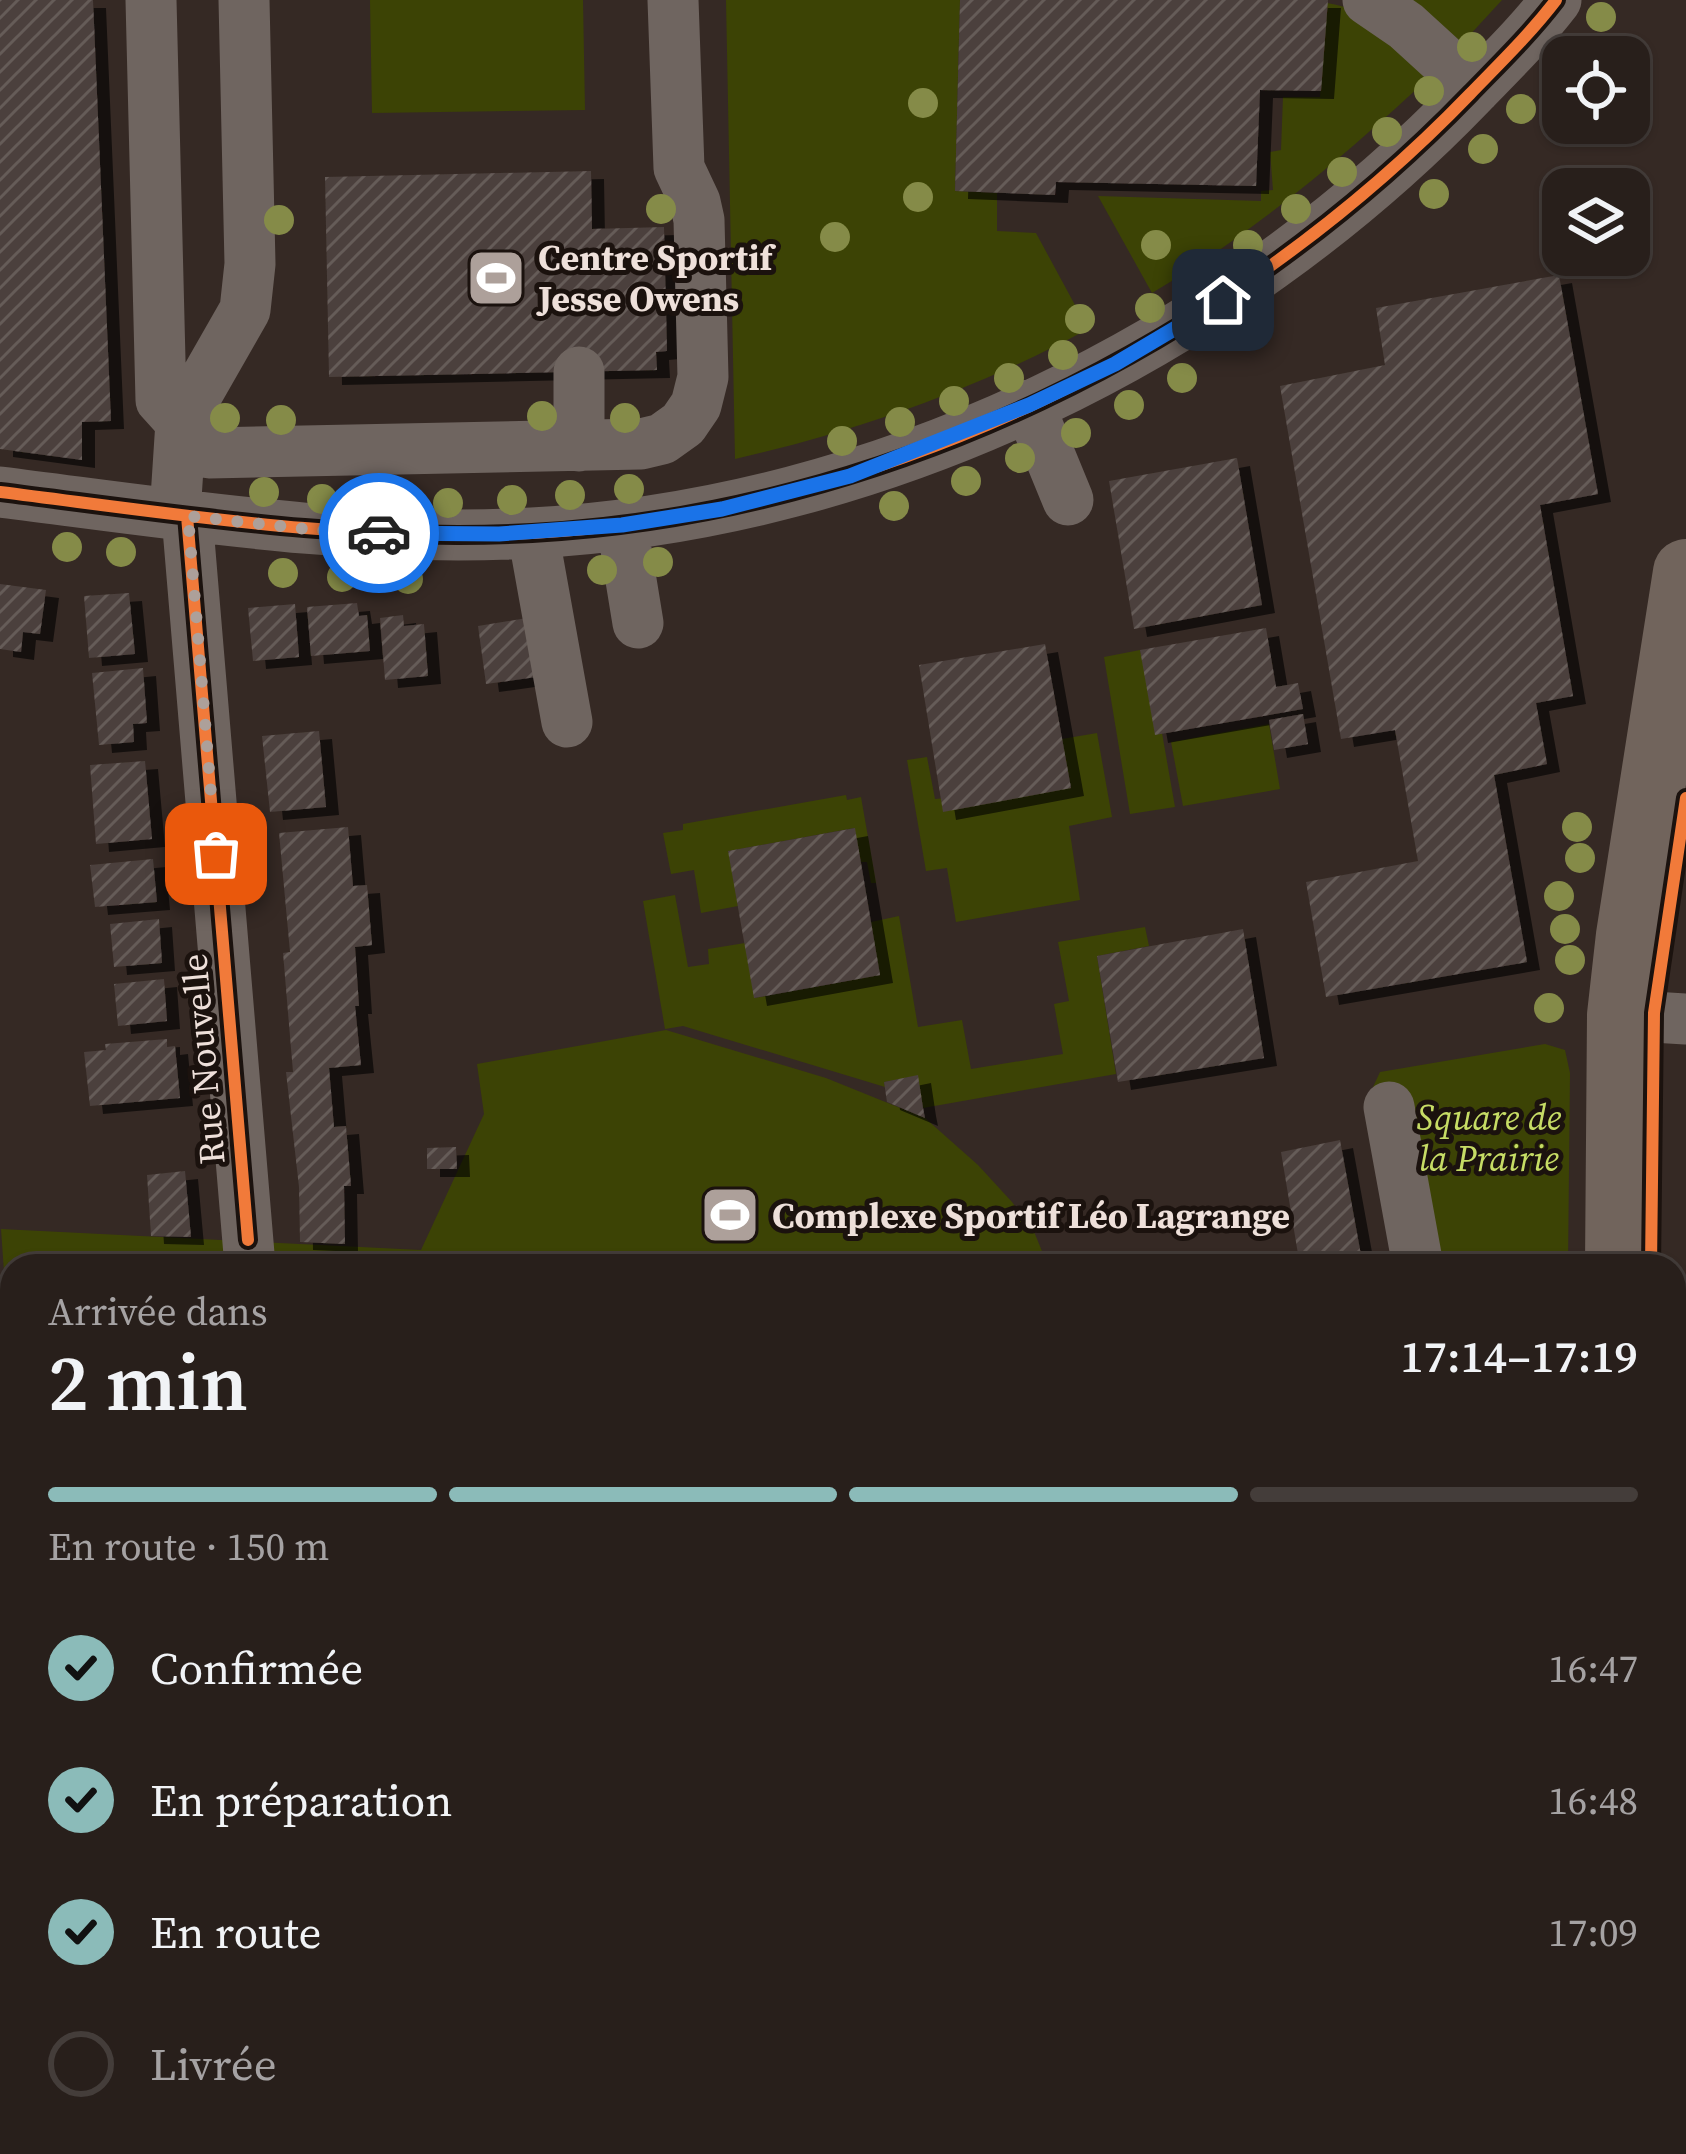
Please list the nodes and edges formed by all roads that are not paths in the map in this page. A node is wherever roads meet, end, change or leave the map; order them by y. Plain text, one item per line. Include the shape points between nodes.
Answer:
1 (152, 0) edge
2 (244, 0) edge
3 (673, 0) edge
4 (1368, 0) edge
5 (1556, 0) edge
6 (1475, 89) junction
7 (579, 372) dead end
8 (1029, 405) junction
9 (181, 422) junction
10 (579, 446) junction
11 (0, 492) edge
12 (1068, 500) dead end
13 (182, 515) junction
14 (622, 525) junction
15 (549, 532) junction
16 (1686, 572) edge
17 (638, 623) dead end
18 (589, 667) dead end
19 (567, 722) dead end
20 (1621, 1015) junction
21 (1686, 1018) edge
22 (1389, 1107) dead end
23 (249, 1253) edge
24 (1416, 1254) edge
25 (1618, 1254) edge

1 - 9 street via 161,400
2 - 9 street via 245,310
3 - 10 street via 679,168 699,220 703,377 696,405 662,439
4 - 6 street
5 - 6 street
6 - 8 street via 1346,210 1223,300
7 - 10 street
8 - 12 street
8 - 14 street via 850,476
9 - 10 street via 208,453
9 - 13 street, Rue Nouvelle
11 - 13 street
13 - 15 street via 339,532
13 - 23 street, Rue Nouvelle
14 - 15 street
14 - 17 street
15 - 18 street
15 - 19 street
16 - 20 main road
20 - 21 street
20 - 25 main road
22 - 24 street

